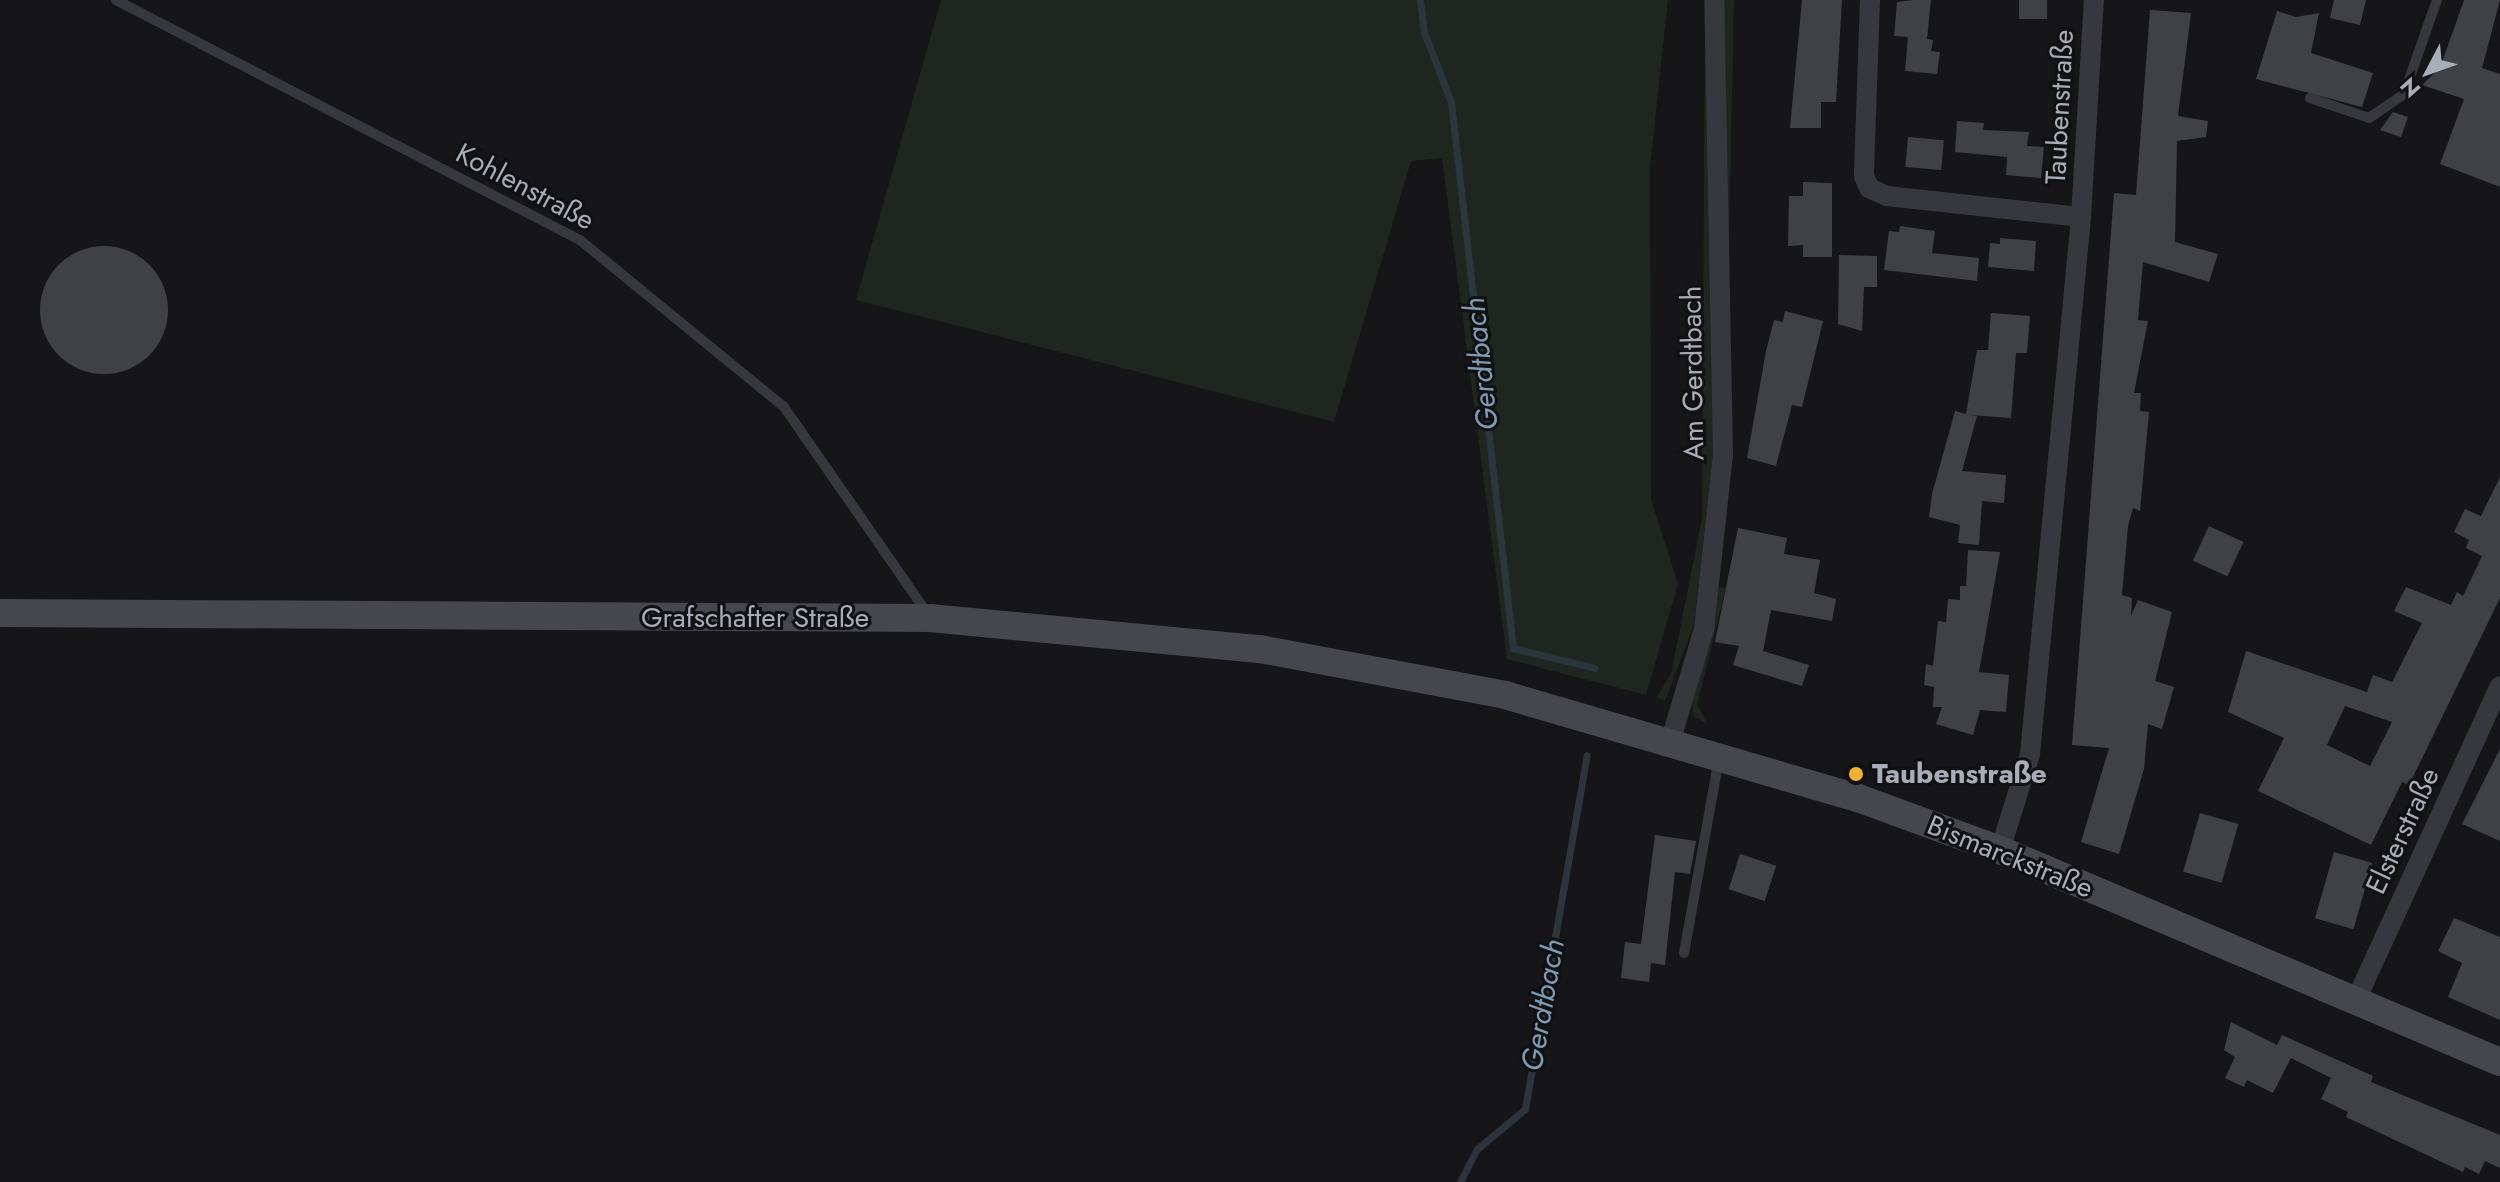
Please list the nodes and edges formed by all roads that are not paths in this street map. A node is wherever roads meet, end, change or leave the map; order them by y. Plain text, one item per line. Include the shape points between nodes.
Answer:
1 (116, 0) edge
2 (1714, 0) edge
3 (1870, 0) edge
4 (2094, 0) edge
5 (2437, 0) edge
6 (2310, 98) dead end
7 (2081, 217) junction
8 (0, 613) edge
9 (930, 618) junction
10 (2500, 686) edge
11 (1505, 695) joint
12 (1671, 739) junction
13 (1719, 754) junction
14 (2000, 850) junction
15 (1684, 953) dead end
16 (2356, 1000) junction
17 (2500, 1062) edge

1 - 9 lane, Kohlenstraße via 580,240 784,407
2 - 12 street, Am Gerdtbach via 1723,454 1704,629
3 - 7 street, Taubenstraße via 1864,176 1869,188 1887,196
4 - 7 street, Taubenstraße
5 - 6 lane via 2404,94 2369,118
7 - 14 street, Taubenstraße via 2030,754
8 - 9 main road, Grafschafter Straße
9 - 11 main road, Grafschafter Straße via 1260,649
10 - 16 street, Elsterstraße
11 - 12 main road, Bismarckstraße
12 - 13 main road, Bismarckstraße
13 - 14 main road, Bismarckstraße
13 - 15 lane
14 - 16 main road, Bismarckstraße
16 - 17 main road, Bismarckstraße

